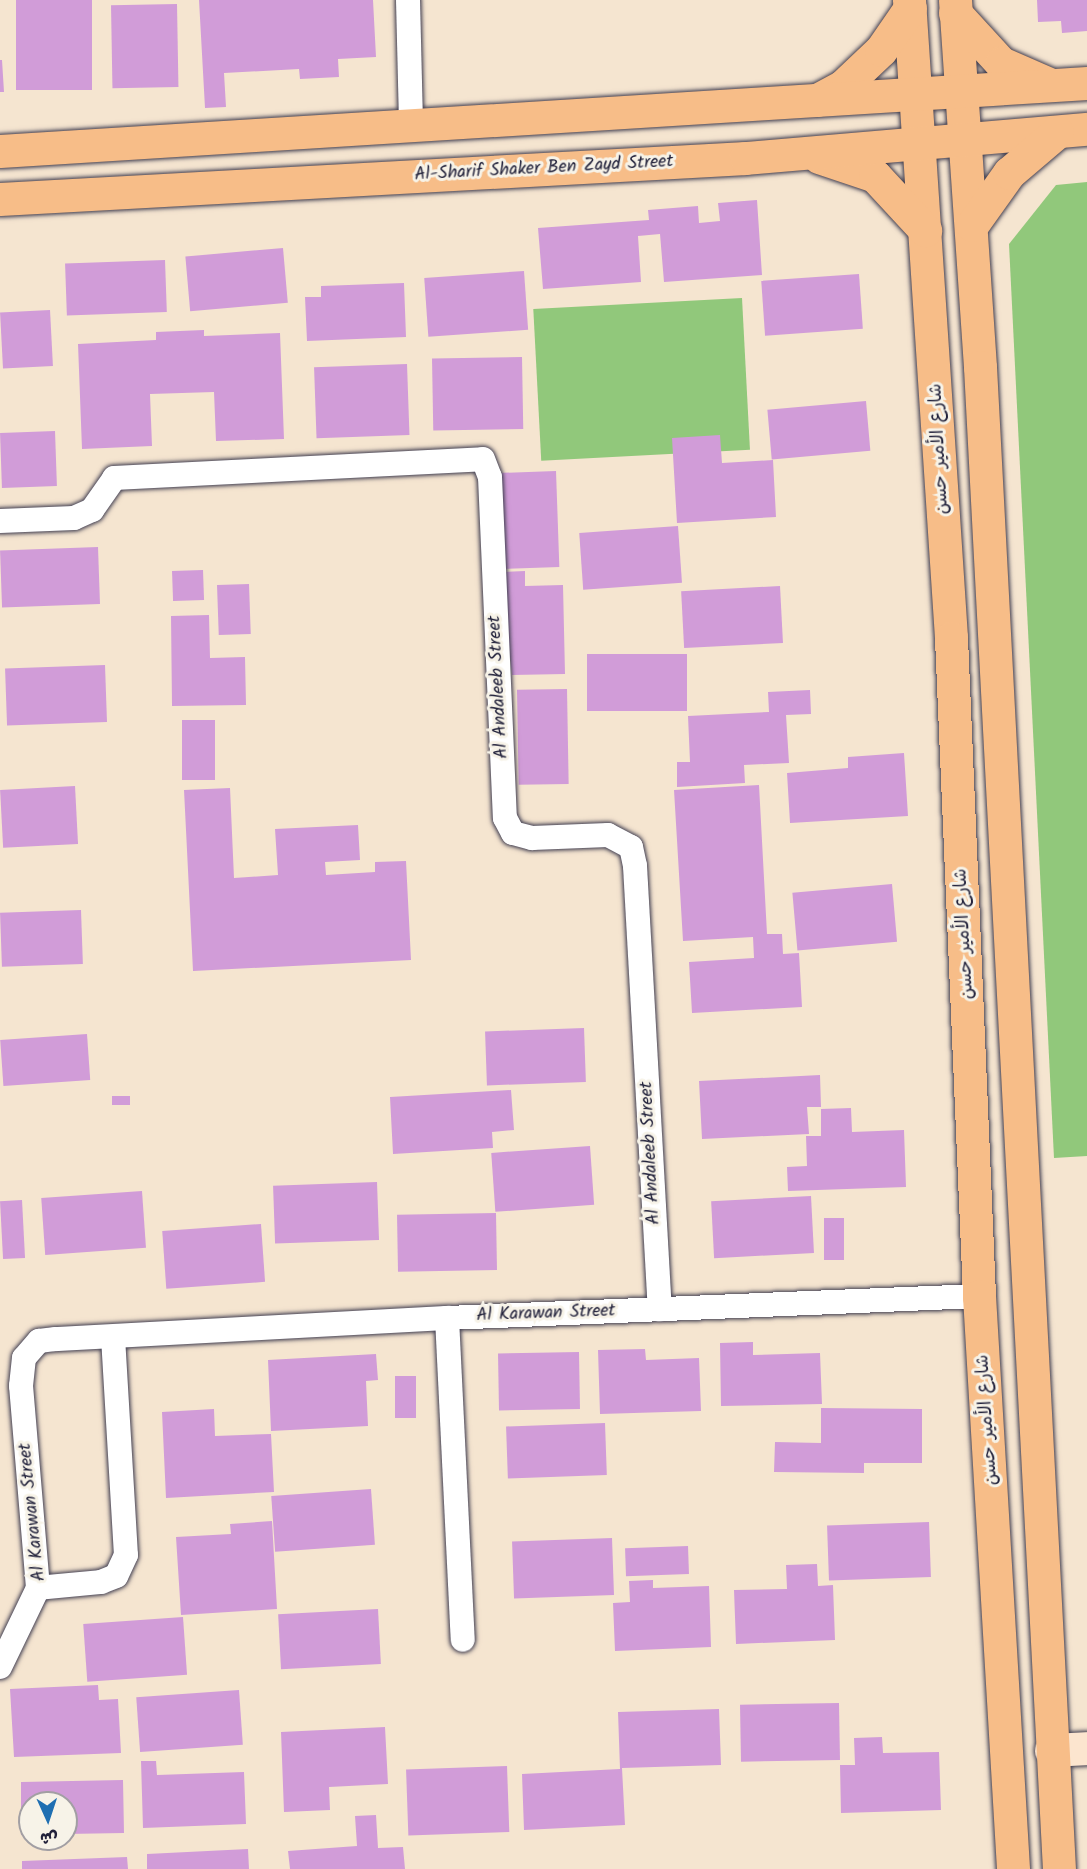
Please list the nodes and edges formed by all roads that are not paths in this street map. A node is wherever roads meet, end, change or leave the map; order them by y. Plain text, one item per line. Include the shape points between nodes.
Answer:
1 (408, 0) edge
2 (909, 4) edge
3 (955, 6) edge
4 (1072, 85) edge
5 (960, 94) junction
6 (914, 97) junction
7 (813, 102) junction
8 (411, 127) junction
9 (1072, 131) edge
10 (964, 141) junction
11 (184, 142) junction
12 (917, 144) junction
13 (0, 151) edge
14 (808, 154) junction
15 (188, 190) junction
16 (0, 200) edge
17 (972, 225) junction
18 (925, 230) junction
19 (0, 521) edge
20 (1013, 1009) junction
21 (969, 1011) junction
22 (979, 1296) junction
23 (660, 1309) junction
24 (447, 1318) junction
25 (113, 1337) junction
26 (38, 1588) junction
27 (463, 1640) dead end
28 (0, 1667) edge
29 (1087, 1748) edge
30 (1051, 1750) junction
31 (1013, 1869) edge
32 (1059, 1869) edge

1 - 8 street
2 - 6 main road, شارع الأمير حسن
2 - 7 main road via 881,50 843,86
3 - 4 main road via 1000,63
3 - 5 main road
4 - 5 main road
5 - 6 main road
5 - 10 main road
6 - 7 main road
6 - 12 main road, شارع الأمير حسن
7 - 8 main road
8 - 11 main road
9 - 10 main road, Al-Sharif Shaker Ben Zayd Street
9 - 17 main road via 1009,172
10 - 12 main road, Al-Sharif Shaker Ben Zayd Street
10 - 17 main road
11 - 13 main road
11 - 15 main road
12 - 14 main road, Al-Sharif Shaker Ben Zayd Street
12 - 18 main road, شارع الأمير حسن
14 - 15 main road, Al-Sharif Shaker Ben Zayd Street
14 - 18 main road via 875,177
15 - 16 main road, Al-Sharif Shaker Ben Zayd Street
17 - 20 main road
18 - 21 main road, شارع الأمير حسن
19 - 23 street, Al Andaleeb Street via 74,518 92,510 114,478 483,459 490,477 505,818 513,832 532,838 608,836 631,847 635,866
20 - 21 main road
20 - 30 main road
21 - 22 main road, شارع الأمير حسن
22 - 23 street, Al Karawan Street
22 - 31 main road, شارع الأمير حسن
23 - 24 street, Al Karawan Street
24 - 25 street, Al Karawan Street
24 - 27 street
25 - 26 street, Al Karawan Street via 126,1556 116,1576 101,1582
25 - 26 street, Al Karawan Street via 39,1341 24,1358 21,1386
26 - 28 street
29 - 30 street
30 - 32 main road

